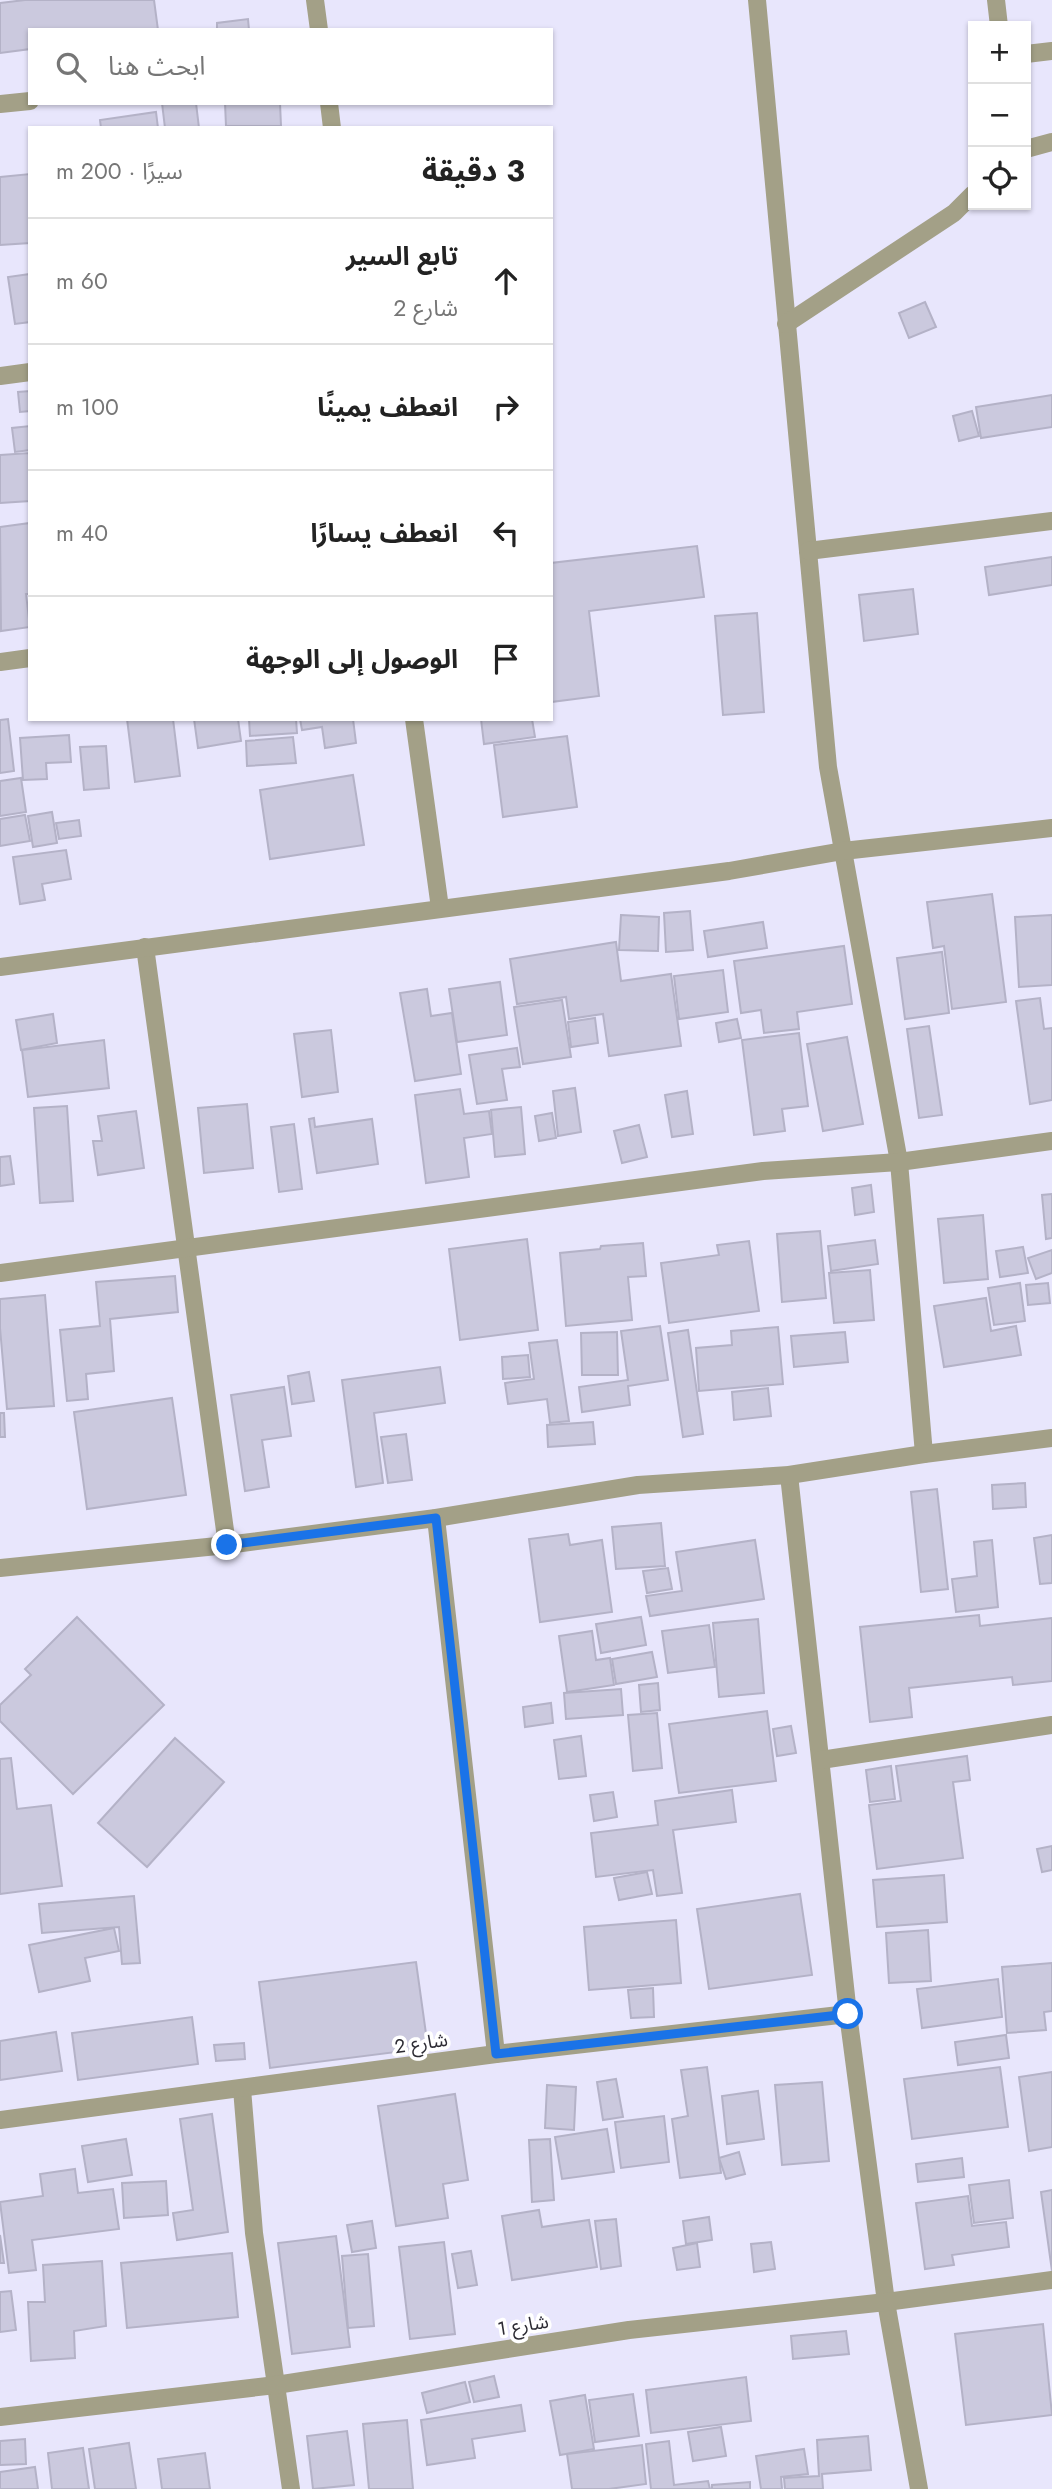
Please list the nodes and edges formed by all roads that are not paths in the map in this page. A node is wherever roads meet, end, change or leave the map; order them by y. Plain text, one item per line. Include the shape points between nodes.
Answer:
1 (315, 0) edge
2 (757, 0) edge
3 (996, 0) edge
4 (998, 21) edge
5 (319, 28) edge
6 (1052, 51) edge
7 (1031, 53) edge
8 (28, 101) edge
9 (0, 104) edge
10 (328, 105) edge
11 (332, 126) edge
12 (1052, 142) edge
13 (1031, 148) edge
14 (968, 199) edge
15 (786, 324) junction
16 (28, 372) edge
17 (0, 376) edge
18 (1052, 521) edge
19 (808, 551) junction
20 (28, 658) edge
21 (0, 662) edge
22 (414, 721) edge
23 (1052, 828) edge
24 (843, 851) junction
25 (440, 908) junction
26 (145, 947) junction
27 (0, 967) edge
28 (1052, 1141) edge
29 (899, 1162) junction
30 (186, 1247) junction
31 (0, 1272) edge
32 (1052, 1438) edge
33 (924, 1454) junction
34 (789, 1475) junction
35 (436, 1518) junction
36 (227, 1545) junction
37 (0, 1568) edge
38 (1052, 1725) edge
39 (821, 1760) junction
40 (848, 2014) junction
41 (496, 2054) junction
42 (242, 2089) junction
43 (0, 2120) edge
44 (1052, 2280) edge
45 (886, 2302) junction
46 (276, 2385) junction
47 (0, 2417) edge
48 (290, 2489) edge
49 (919, 2489) edge

1 - 5 street
2 - 15 street
3 - 4 street
6 - 7 street
8 - 9 street
10 - 11 street
12 - 13 street
14 - 15 street via 954,213
15 - 19 street
16 - 17 street
18 - 19 street
19 - 24 street via 828,767
20 - 21 street
22 - 25 street
23 - 24 street
24 - 25 street via 729,871
24 - 29 street
25 - 26 street
26 - 27 street
26 - 30 street
28 - 29 street
29 - 30 street via 750,1173
29 - 33 street
30 - 31 street
30 - 36 street
32 - 33 street
33 - 34 street
34 - 35 street via 638,1486
34 - 39 street
35 - 36 street
35 - 41 street
36 - 37 street
38 - 39 street
39 - 40 street
40 - 41 street, شارع 2
40 - 45 street
41 - 42 street, شارع 2
42 - 43 street, شارع 2
42 - 46 street via 254,2233
44 - 45 street, شارع 1
45 - 46 street, شارع 1 via 629,2330
45 - 49 street
46 - 47 street, شارع 1
46 - 48 street

